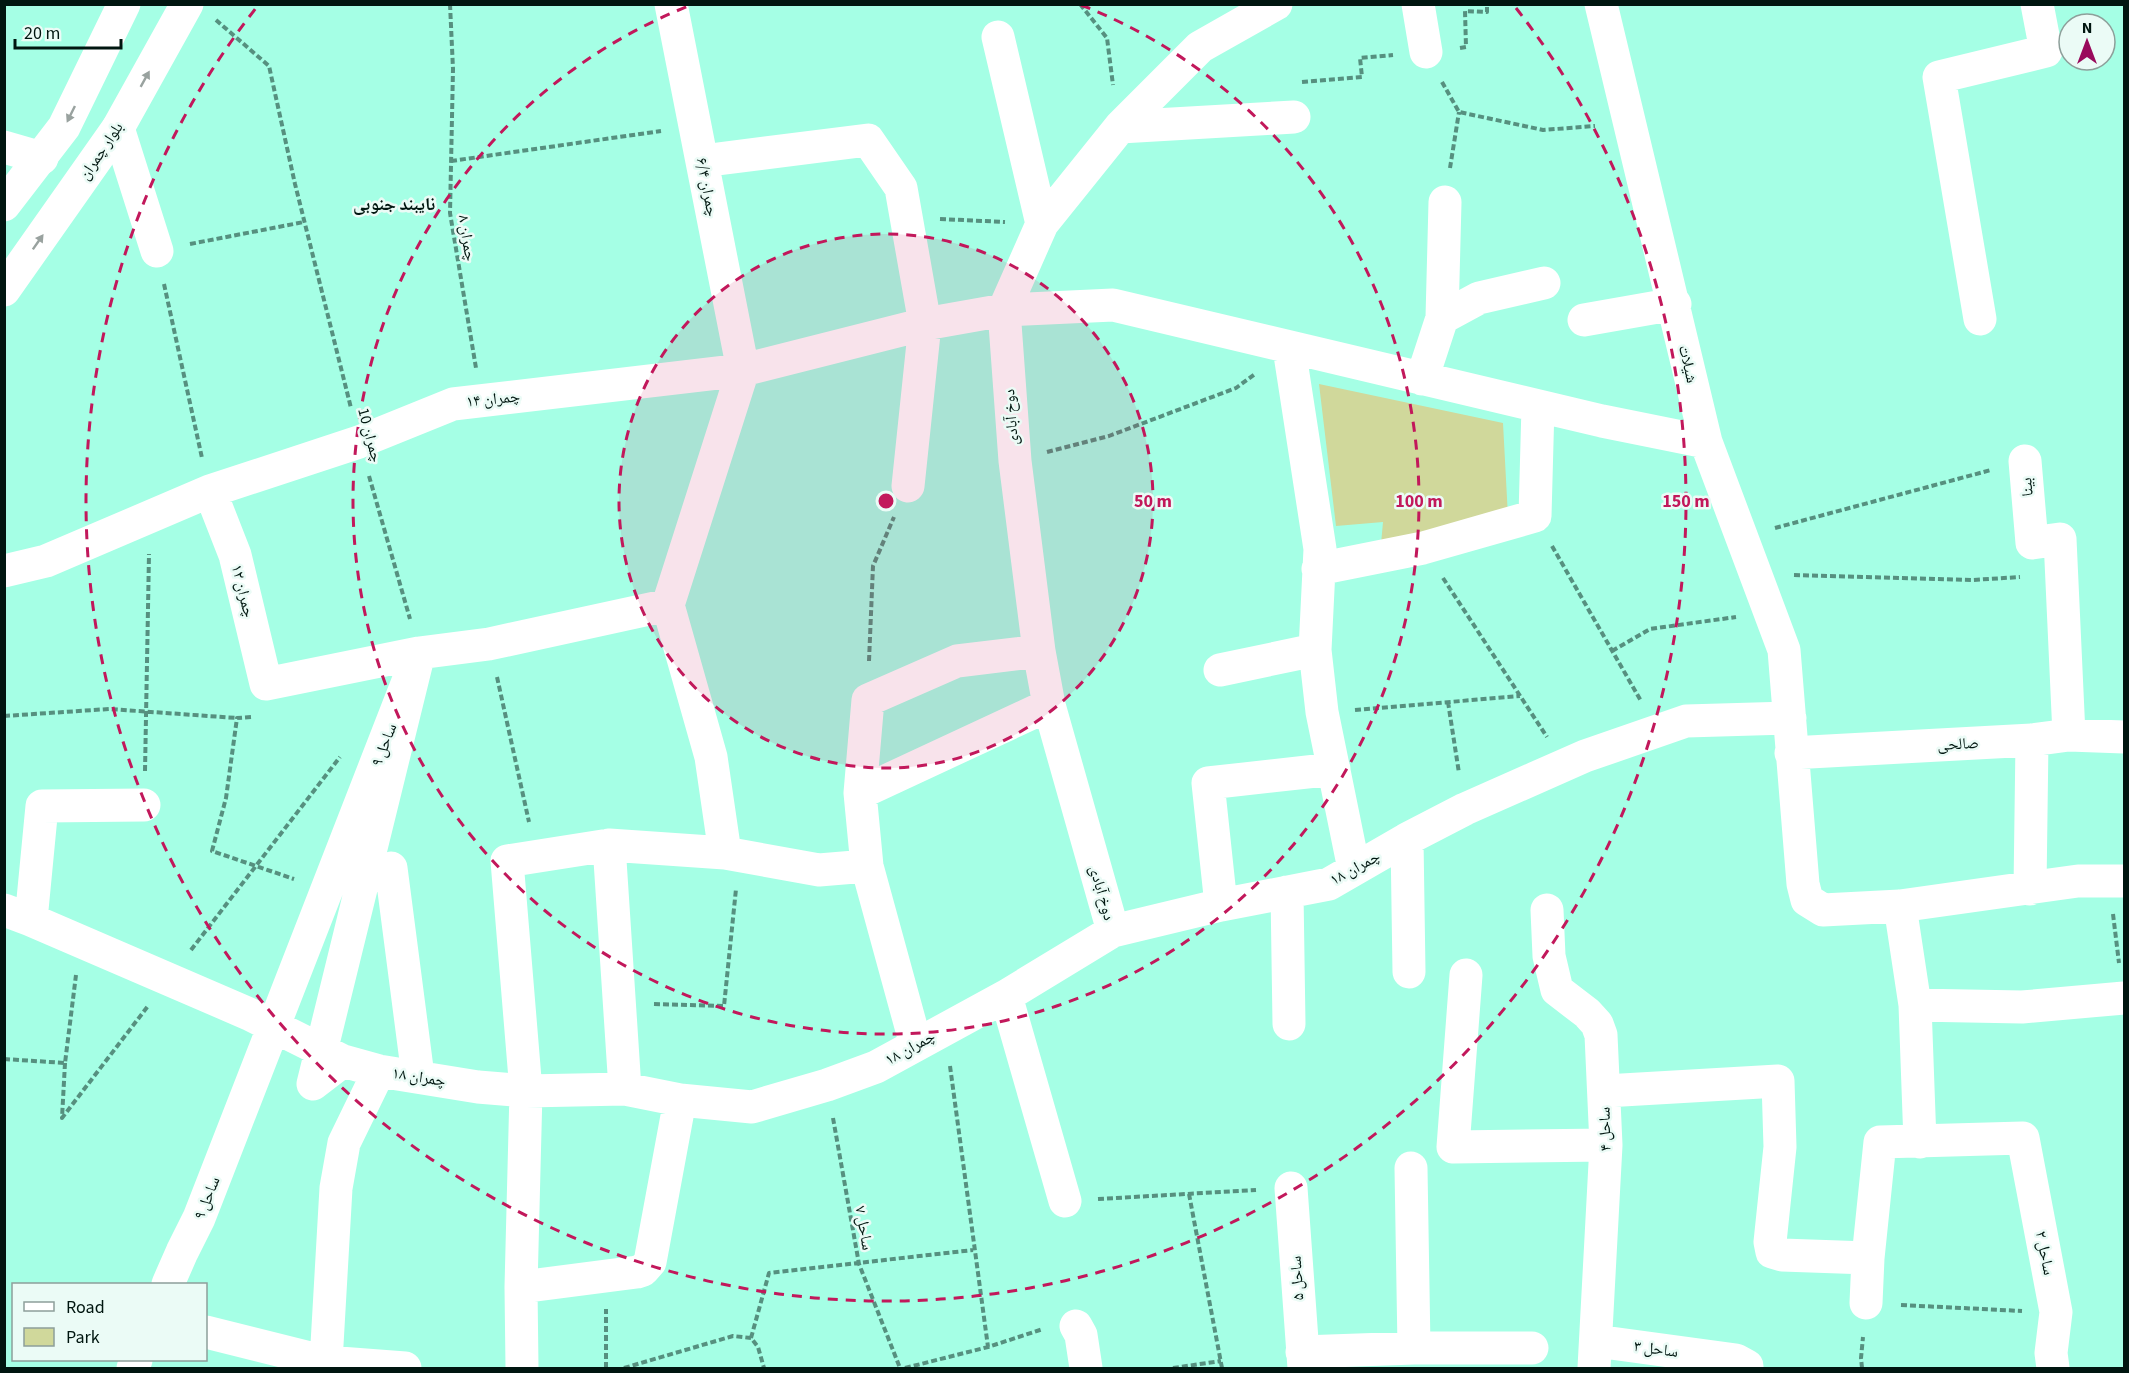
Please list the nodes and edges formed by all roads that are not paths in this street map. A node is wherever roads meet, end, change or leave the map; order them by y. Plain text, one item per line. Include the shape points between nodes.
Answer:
1 (124, 4) edge
2 (671, 4) edge
3 (1276, 4) edge
4 (1418, 4) edge
5 (1601, 4) edge
6 (2037, 4) edge
7 (198, 9) edge
8 (998, 37) dead end
9 (1426, 52) road end
10 (1294, 117) road end
11 (1120, 127) junction
12 (118, 128) junction
13 (4, 147) edge
14 (42, 158) junction
15 (702, 161) junction
16 (1445, 202) road end
17 (4, 205) edge
18 (1042, 224) junction
19 (157, 251) road end
20 (1544, 283) dead end
21 (4, 290) edge
22 (1675, 304) junction
23 (1004, 310) junction
24 (1442, 318) junction
25 (1584, 320) dead end
26 (1980, 320) dead end
27 (925, 324) junction
28 (1289, 348) junction
29 (743, 370) junction
30 (1422, 379) junction
31 (1538, 406) junction
32 (1706, 442) junction
33 (2025, 461) road end
34 (908, 486) road end
35 (210, 491) junction
36 (1318, 569) junction
37 (4, 571) edge
38 (668, 605) junction
39 (1315, 650) junction
40 (1039, 651) junction
41 (420, 653) junction
42 (1220, 670) dead end
43 (1049, 705) junction
44 (1790, 718) junction
45 (2069, 735) junction
46 (2124, 737) edge
47 (2032, 740) junction
48 (1791, 753) junction
49 (1334, 769) junction
50 (860, 793) junction
51 (144, 805) road end
52 (1407, 839) junction
53 (609, 845) junction
54 (733, 854) junction
55 (867, 866) junction
56 (392, 868) dead end
57 (1354, 869) junction
58 (2116, 881) edge
59 (2030, 889) junction
60 (1287, 892) junction
61 (1221, 905) junction
62 (1900, 906) junction
63 (1547, 910) dead end
64 (18, 915) edge
65 (1113, 931) junction
66 (1409, 972) dead end
67 (1466, 975) dead end
68 (1006, 996) junction
69 (2124, 998) edge
70 (1915, 1005) junction
71 (1289, 1024) dead end
72 (916, 1045) junction
73 (343, 1060) junction
74 (379, 1071) junction
75 (418, 1077) junction
76 (625, 1089) junction
77 (526, 1091) junction
78 (1605, 1091) junction
79 (680, 1100) junction
80 (1920, 1142) junction
81 (1606, 1145) junction
82 (1411, 1168) dead end
83 (1292, 1188) road end
84 (1065, 1201) road end
85 (1868, 1258) junction
86 (168, 1283) edge
87 (522, 1287) junction
88 (1866, 1303) road end
89 (1076, 1326) road end
90 (207, 1332) edge
91 (1414, 1348) junction
92 (1532, 1348) dead end
93 (1595, 1355) edge
94 (1303, 1360) edge
95 (326, 1362) junction
96 (405, 1368) edge
97 (522, 1368) edge
98 (1086, 1368) edge
99 (1747, 1368) edge
100 (2053, 1368) edge

1 -> 14 street via 64,127
2 - 15 street, چمران ۶/۴
3 - 11 street, دوخ آبادی via 1200,47
4 - 9 street
5 - 22 street, شیلات
6 - 26 street via 2046,51 1939,76
12 -> 7 street, بلوار چمران
8 - 18 street
10 - 11 street
11 - 18 street, دوخ آبادی
12 - 19 street
21 -> 12 street, بلوار چمران
13 - 14 street
14 - 17 street
15 - 27 street via 868,140 902,188
15 - 29 street, چمران ۶/۴
16 - 24 street
18 - 23 street, دوخ آبادی
20 - 24 street via 1479,298
22 - 25 street
22 - 32 street, شیلات
23 - 27 street, چمران ۱۴
23 - 28 street, چمران ۱۴ via 1113,305
23 - 40 street, دوخ آبادی via 1015,461
24 - 30 street
27 - 29 street, چمران ۱۴
27 - 34 street
28 - 30 street, چمران ۱۴
28 - 36 street via 1320,549
29 - 35 street, چمران ۱۴ via 453,404 359,442
29 - 38 street
30 - 31 street, چمران ۱۴
31 - 32 street, چمران ۱۴
31 - 36 street via 1535,516 1423,548
32 - 44 street, شیلات via 1784,650
33 - 45 street, بینا via 2032,543 2060,539
35 - 37 street, چمران ۱۴ via 46,561
35 - 41 street, چمران ۱۲ via 234,555 266,684
36 - 39 street
38 - 41 street via 489,644
38 - 54 street via 711,757
39 - 42 street
39 - 49 street
40 - 43 street, دوخ آبادی
40 - 50 street via 957,661 868,700
41 - 73 street, ساحل ۹ via 313,1084
41 - 86 street, ساحل ۹ via 199,1218
43 - 50 street
43 - 65 street, دوخ آبادی
44 - 48 street, شیلات
44 - 52 street, چمران ۱۸ via 1686,721 1566,765
45 - 46 street, صالحی
45 - 47 street, صالحی
47 - 48 street, صالحی
47 - 59 street
48 - 62 street, شیلات via 1807,900 1823,910
49 - 57 street
49 - 61 street via 1208,783
50 - 55 street
51 - 64 street via 42,806
52 - 57 street, چمران ۱۸
52 - 66 street
53 - 54 street
53 - 76 street
53 - 77 street via 507,861
54 - 55 street via 819,870
55 - 72 street
56 - 75 street
57 - 60 street, چمران ۱۸ via 1329,884
58 - 59 street via 2078,881
59 - 62 street
60 - 61 street, چمران ۱۸
60 - 71 street
61 - 65 street, چمران ۱۸
62 - 70 street
63 - 78 street, ساحل ۴ via 1549,956 1557,990 1598,1024
64 - 73 street, چمران ۱۸ via 249,1014
65 - 68 street, چمران ۱۸
67 - 81 street via 1453,1147
68 - 72 street, چمران ۱۸
68 - 84 street
69 - 70 street via 2022,1007
70 - 80 street
72 - 79 street, چمران ۱۸ via 876,1067 752,1107
73 - 74 street, چمران ۱۸
74 - 75 street, چمران ۱۸
74 - 95 street via 344,1143 336,1188
75 - 77 street, چمران ۱۸
76 - 77 street, چمران ۱۸
76 - 79 street, چمران ۱۸
77 - 87 street
78 - 81 street, ساحل ۴
78 - 85 street via 1778,1081 1780,1147 1772,1252
79 - 87 street via 650,1262 643,1270
80 - 85 street via 1880,1142
80 - 100 street, ساحل ۲ via 2023,1138 2056,1312
81 - 93 street, ساحل ۴
82 - 91 street
83 - 94 street, ساحل ۵
85 - 88 street
87 - 97 street
89 - 98 street
90 - 95 street
91 - 92 street
91 - 94 street
93 - 99 street, ساحل ۳ via 1736,1360
95 - 96 street

